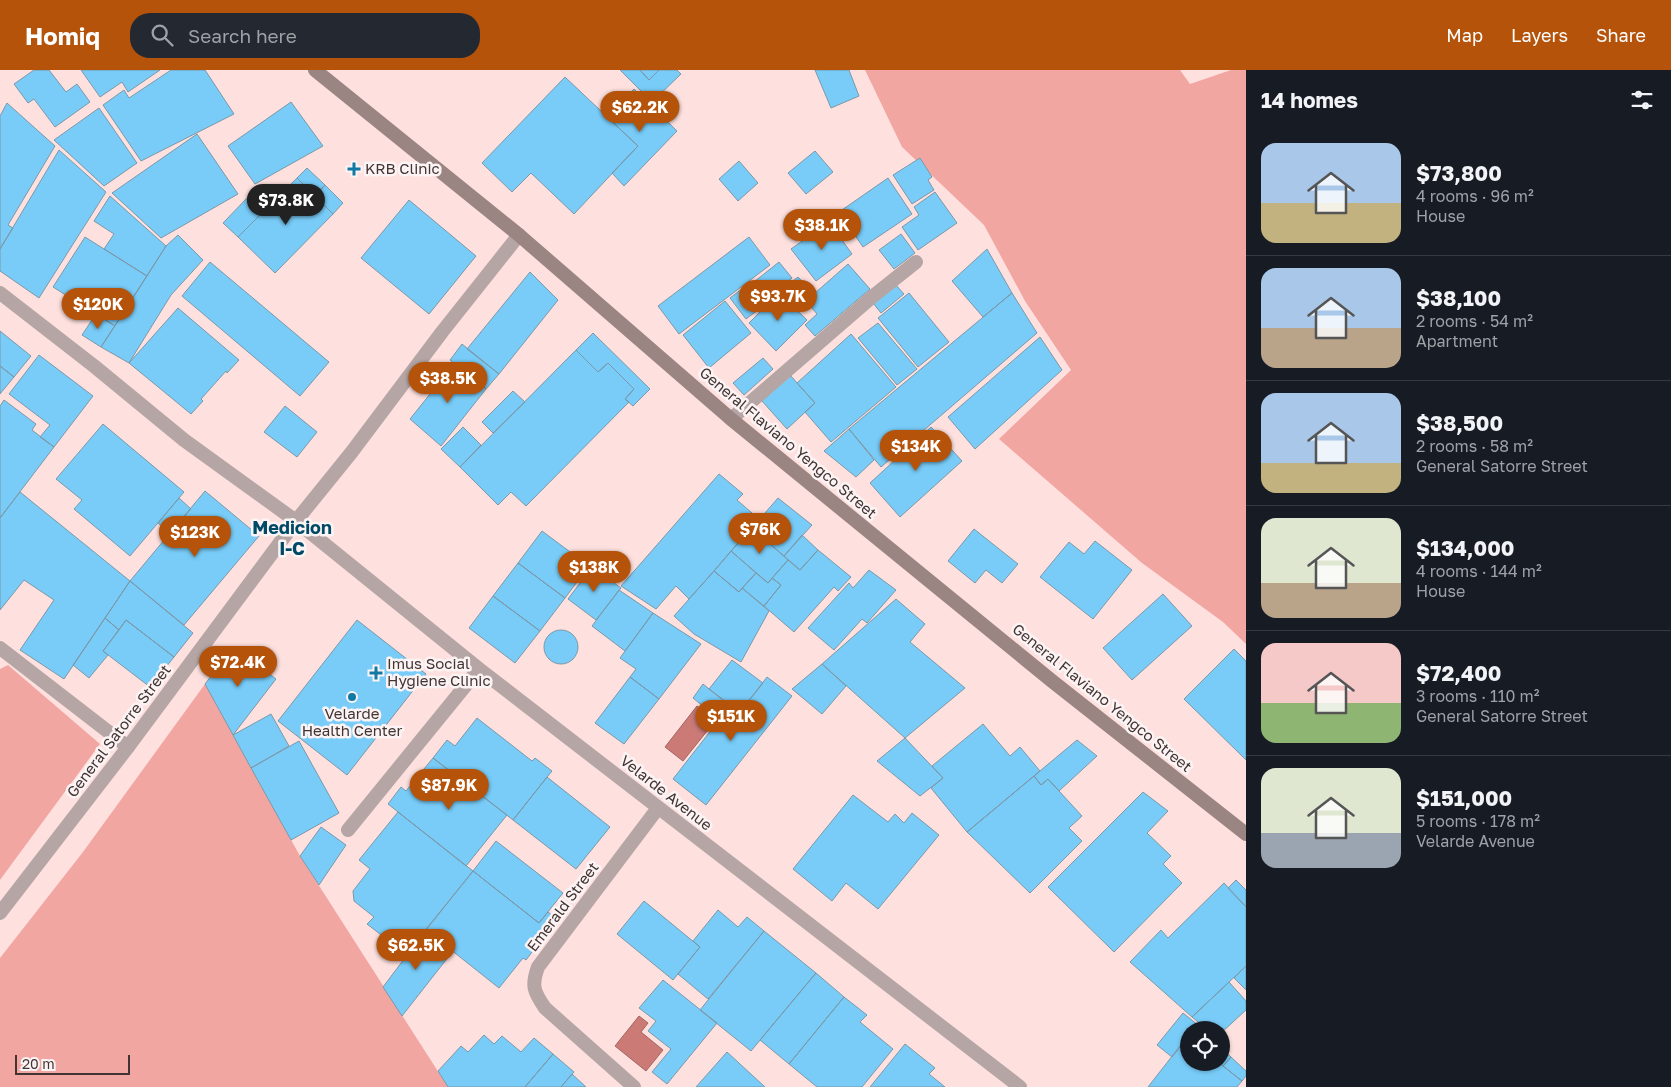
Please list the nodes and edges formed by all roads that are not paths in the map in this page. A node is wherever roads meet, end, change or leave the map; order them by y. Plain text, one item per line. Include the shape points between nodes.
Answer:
1 (315, 70) edge
2 (519, 235) junction
3 (916, 262) dead end
4 (0, 293) edge
5 (731, 419) junction
6 (296, 521) junction
7 (0, 648) edge
8 (480, 670) junction
9 (128, 747) junction
10 (658, 808) junction
11 (348, 830) dead end
12 (1246, 834) edge
13 (0, 914) edge
14 (634, 1087) edge
15 (1020, 1087) edge

1 - 2 main road, General Flaviano Yengco Street
2 - 5 main road, General Flaviano Yengco Street
2 - 6 street, General Satorre Street
3 - 5 street via 865,302
4 - 6 street, Velarde Avenue via 184,440
5 - 12 main road, General Flaviano Yengco Street via 1052,681
6 - 8 street, Velarde Avenue
6 - 9 street, General Satorre Street
7 - 9 street
8 - 10 street, Velarde Avenue
8 - 11 street
9 - 13 street, General Satorre Street
10 - 14 street, Emerald Street via 538,967 533,981 536,995 545,1008
10 - 15 street, Velarde Avenue

